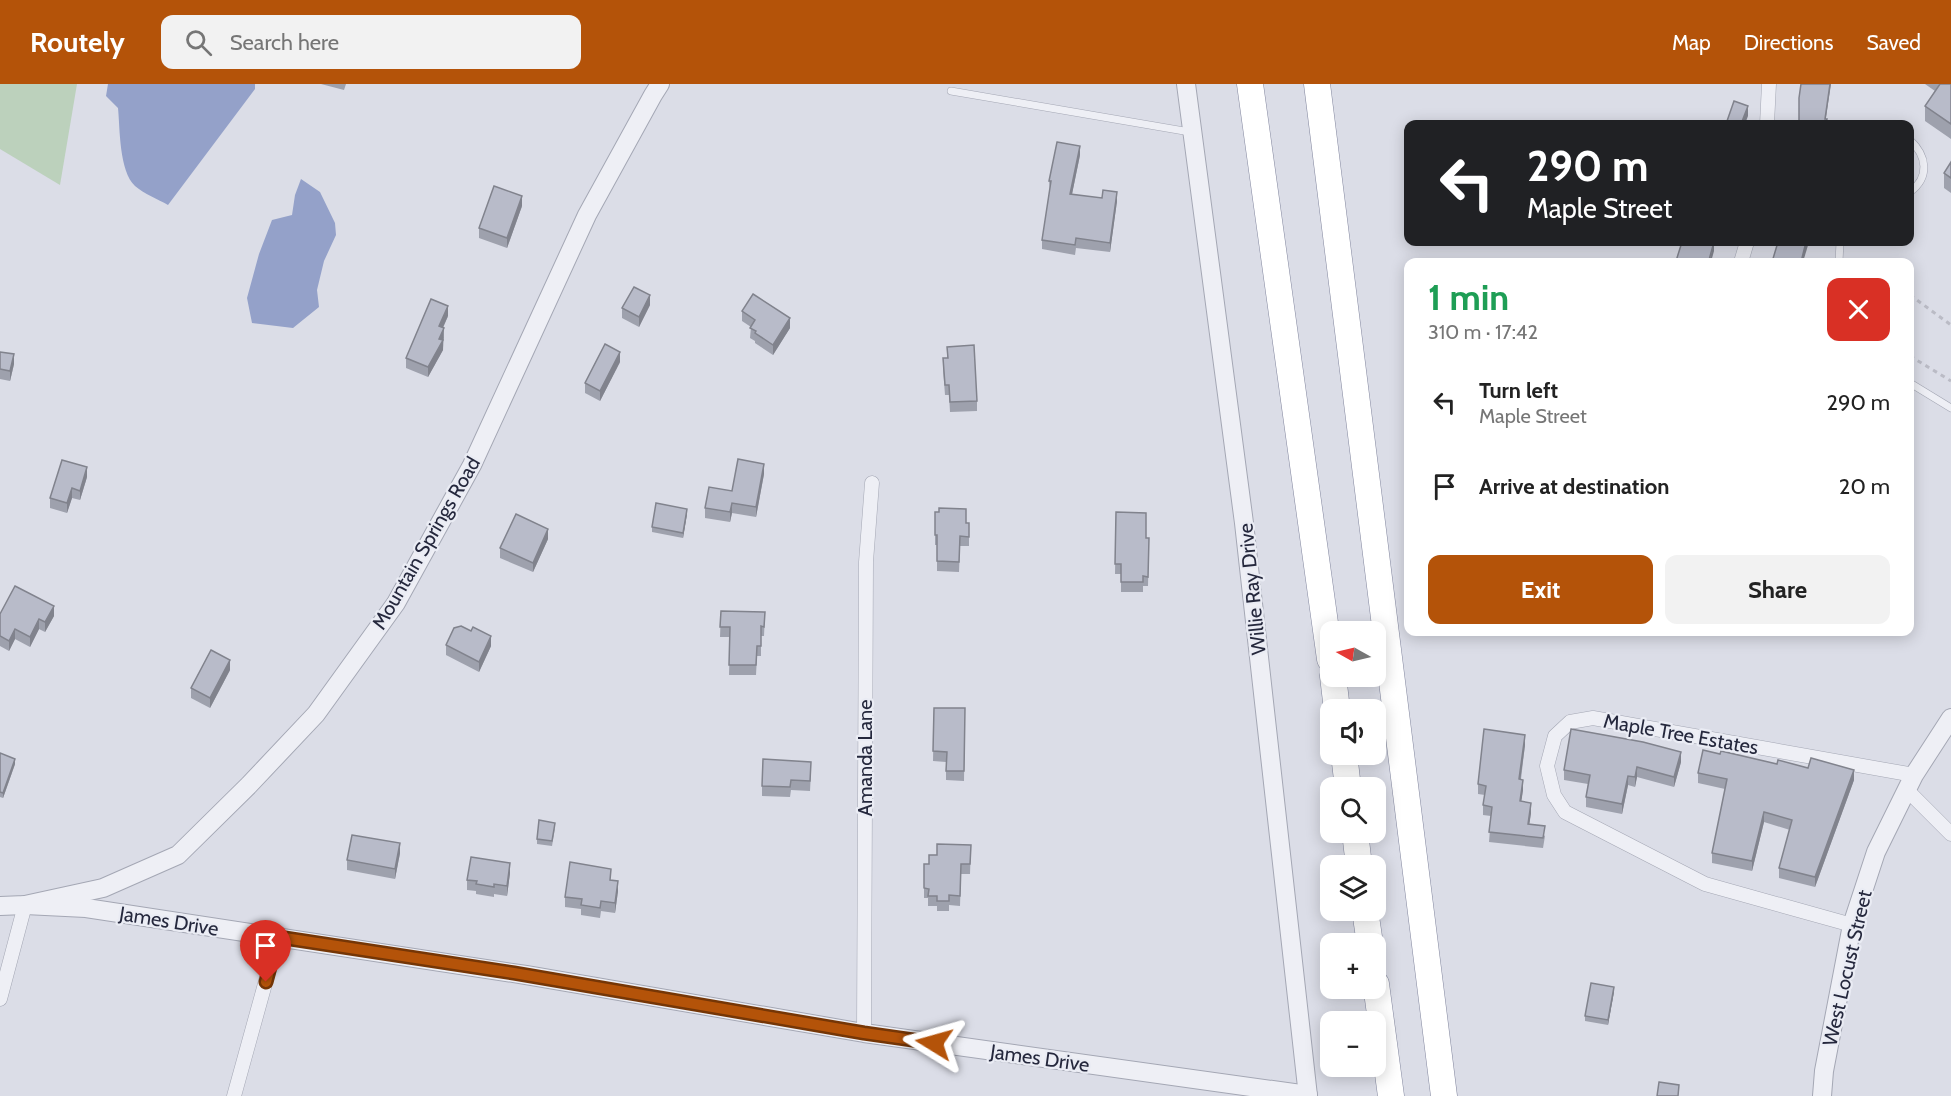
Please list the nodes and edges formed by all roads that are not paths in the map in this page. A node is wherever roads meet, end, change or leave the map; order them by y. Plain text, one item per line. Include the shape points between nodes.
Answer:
1 (660, 84) edge
2 (1186, 84) edge
3 (1250, 84) edge
4 (1317, 84) edge
5 (1769, 84) edge
6 (951, 92) dead end
7 (1767, 120) edge
8 (1193, 133) junction
9 (1914, 144) edge
10 (1914, 189) edge
11 (1914, 385) edge
12 (1951, 408) edge
13 (872, 483) dead end
14 (1325, 621) edge
15 (1951, 718) edge
16 (1911, 783) junction
17 (1951, 834) edge
18 (25, 905) junction
19 (0, 906) edge
20 (1852, 925) junction
21 (278, 937) junction
22 (0, 999) edge
23 (1378, 999) edge
24 (864, 1033) junction
25 (1308, 1095) edge
26 (234, 1096) edge
27 (1391, 1096) edge
28 (1444, 1096) edge
29 (1822, 1096) edge

1 - 18 street, Mountain Springs Road via 587,215 472,465 396,603 316,714 178,855 103,888
2 - 8 street, Willie Ray Drive
3 - 14 highway
4 - 28 highway
5 - 7 street
6 - 8 lane
8 - 25 street, Willie Ray Drive via 1244,523
9 - 10 lane via 1924,168
11 - 12 lane
13 - 24 street, Amanda Lane via 866,562
15 - 16 street, West Locust Street
16 - 17 street
16 - 20 street, West Locust Street via 1876,852
16 - 20 street, Maple Tree Estates via 1593,718 1570,722 1555,736 1547,766 1554,795 1565,812 1705,884
18 - 19 street, Mountain Springs Road
18 - 21 street, James Drive via 86,908
18 - 22 street
20 - 29 street, West Locust Street
21 - 24 street, James Drive
21 - 26 street
23 - 27 highway
24 - 25 street, James Drive

